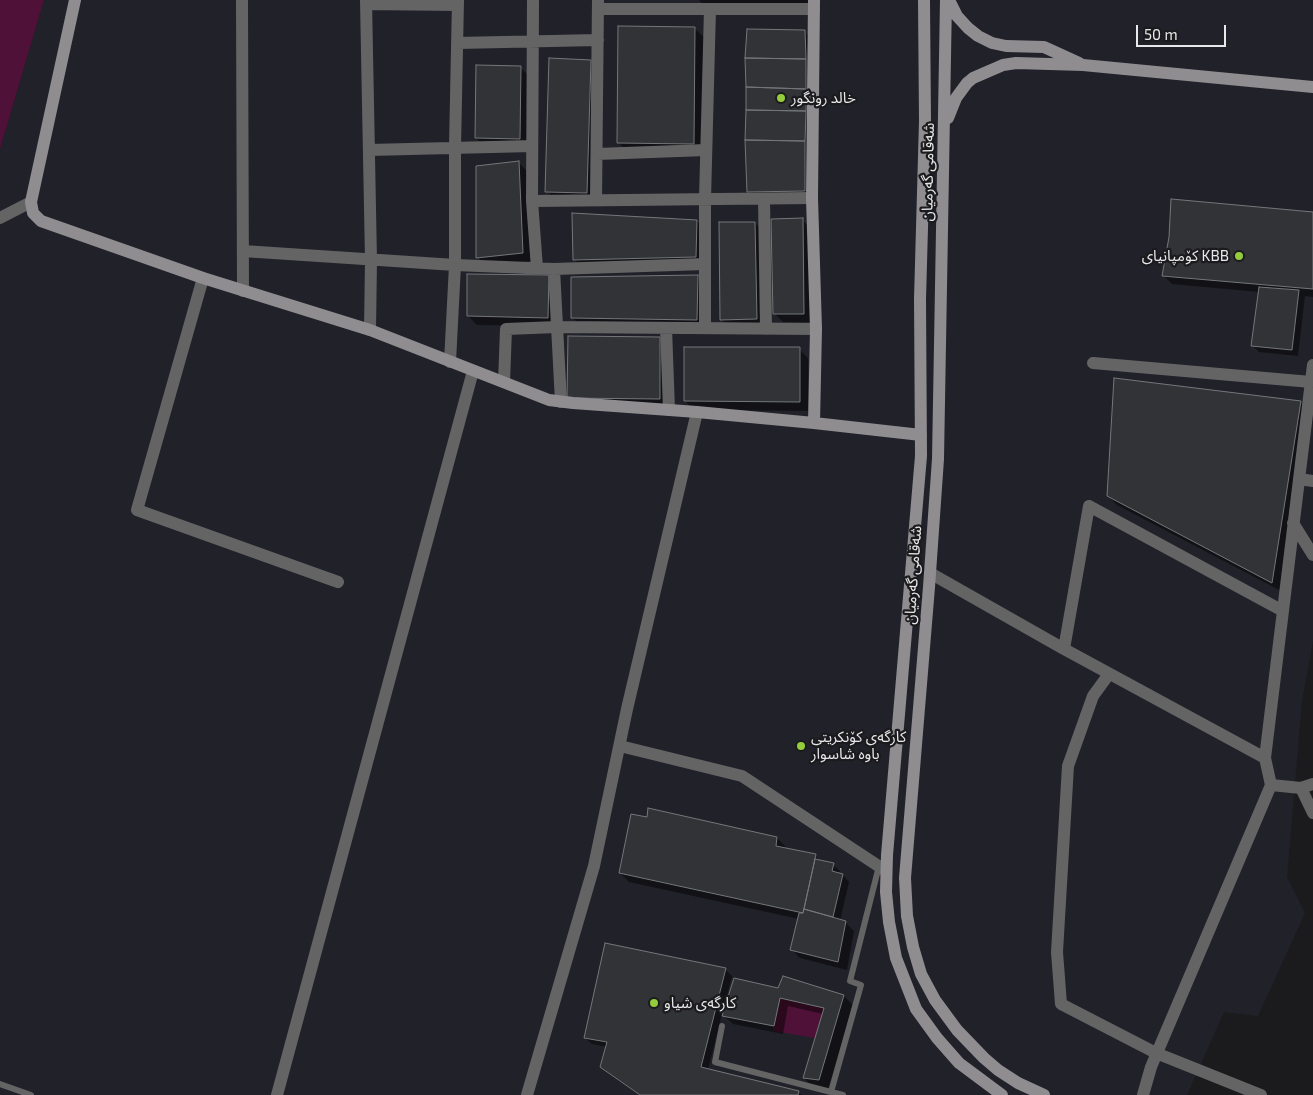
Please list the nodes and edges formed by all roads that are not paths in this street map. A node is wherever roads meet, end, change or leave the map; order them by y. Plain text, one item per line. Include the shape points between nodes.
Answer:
1 (75, 0) edge
2 (242, 0) edge
3 (533, 0) edge
4 (924, 0) edge
5 (948, 0) edge
6 (366, 2) edge
7 (458, 2) edge
8 (814, 4) edge
9 (598, 5) edge
10 (710, 9) junction
11 (598, 40) junction
12 (533, 41) junction
13 (457, 43) junction
14 (1083, 65) junction
15 (1313, 87) edge
16 (945, 127) junction
17 (532, 146) junction
18 (455, 148) junction
19 (369, 150) junction
20 (706, 150) junction
21 (596, 154) junction
22 (812, 198) junction
23 (596, 200) junction
24 (705, 200) junction
25 (764, 200) junction
26 (532, 201) junction
27 (31, 202) junction
28 (0, 218) edge
29 (243, 251) junction
30 (371, 260) junction
31 (704, 264) junction
32 (456, 265) junction
33 (537, 268) junction
34 (554, 269) junction
35 (203, 278) junction
36 (920, 281) junction
37 (942, 282) junction
38 (244, 290) junction
39 (557, 327) junction
40 (666, 328) junction
41 (704, 328) junction
42 (766, 329) junction
43 (816, 329) junction
44 (370, 330) junction
45 (450, 362) junction
46 (1093, 363) dead end
47 (1313, 365) edge
48 (473, 371) junction
49 (504, 382) junction
50 (1311, 382) junction
51 (562, 402) junction
52 (669, 410) junction
53 (697, 412) junction
54 (814, 423) junction
55 (921, 435) junction
56 (1299, 479) junction
57 (1313, 481) edge
58 (1294, 523) junction
59 (1313, 555) edge
60 (930, 573) junction
61 (338, 582) dead end
62 (1283, 611) junction
63 (1064, 649) junction
64 (1109, 674) junction
65 (620, 746) junction
66 (1264, 758) junction
67 (1270, 785) junction
68 (1307, 786) edge
69 (1313, 813) edge
70 (883, 868) junction
71 (722, 1026) dead end
72 (1156, 1053) junction
73 (0, 1084) edge
74 (831, 1092) junction
75 (31, 1095) edge
76 (277, 1095) edge
77 (528, 1095) edge
78 (843, 1095) edge
79 (1002, 1095) edge
80 (1044, 1095) edge
81 (1143, 1095) edge
82 (1261, 1095) edge

1 - 27 main road
2 - 29 street
3 - 12 street
4 - 36 main road, شەقامی گەرمیان via 925,121
5 - 14 main road via 968,28 992,43 1044,47
5 - 16 main road, شەقامی گەرمیان
6 - 7 street
6 - 19 street
7 - 13 street
8 - 10 street
8 - 22 main road
9 - 10 street
9 - 11 street
10 - 20 street
11 - 12 street
11 - 21 street
12 - 13 street
12 - 17 street
13 - 18 street
14 - 15 main road
14 - 16 main road via 1016,63 990,69 973,78 961,91
16 - 37 main road, شەقامی گەرمیان
17 - 18 street
17 - 26 street
18 - 19 street
18 - 32 street
19 - 30 street
20 - 21 street
20 - 24 street
21 - 23 street
22 - 25 street
22 - 43 main road
23 - 24 street
23 - 26 street
24 - 25 street
24 - 31 street
25 - 42 street
26 - 33 street
27 - 28 street
27 - 35 main road via 41,222
29 - 30 street
29 - 38 street
30 - 32 street
30 - 44 street
31 - 34 street
31 - 41 street
32 - 33 street
32 - 45 street
33 - 34 street
34 - 39 street
35 - 38 main road
35 - 61 street via 137,510
36 - 37 main road
36 - 55 main road, شەقامی گەرمیان
37 - 60 main road, شەقامی گەرمیان via 938,449
38 - 44 main road
39 - 40 street
39 - 49 street via 506,329
39 - 51 street
40 - 41 street
40 - 52 street
41 - 42 street
42 - 43 street
43 - 54 main road
44 - 45 main road
45 - 48 main road
46 - 50 street
47 - 50 street
48 - 49 main road
48 - 76 street
49 - 51 main road
50 - 56 street
51 - 52 main road
52 - 53 main road
53 - 54 main road
53 - 65 street
54 - 55 main road
55 - 70 main road, شەقامی گەرمیان via 920,481
56 - 57 street
56 - 58 street
58 - 59 street
58 - 62 street
60 - 63 street
60 - 80 main road, شەقامی گەرمیان via 905,878 913,947 927,986 966,1040 998,1070
62 - 63 street via 1089,506
62 - 66 street
63 - 64 street
64 - 66 street
64 - 72 street via 1093,696 1068,766 1058,952 1061,1004
65 - 70 street via 742,776
65 - 77 street via 594,866
66 - 67 street
67 - 68 street
67 - 72 street
68 - 69 street
70 - 74 lane via 850,981 861,985
70 - 79 main road, شەقامی گەرمیان via 896,958 916,1009 959,1063
71 - 74 lane via 715,1062
72 - 81 street
72 - 82 street
73 - 75 lane
74 - 78 lane

